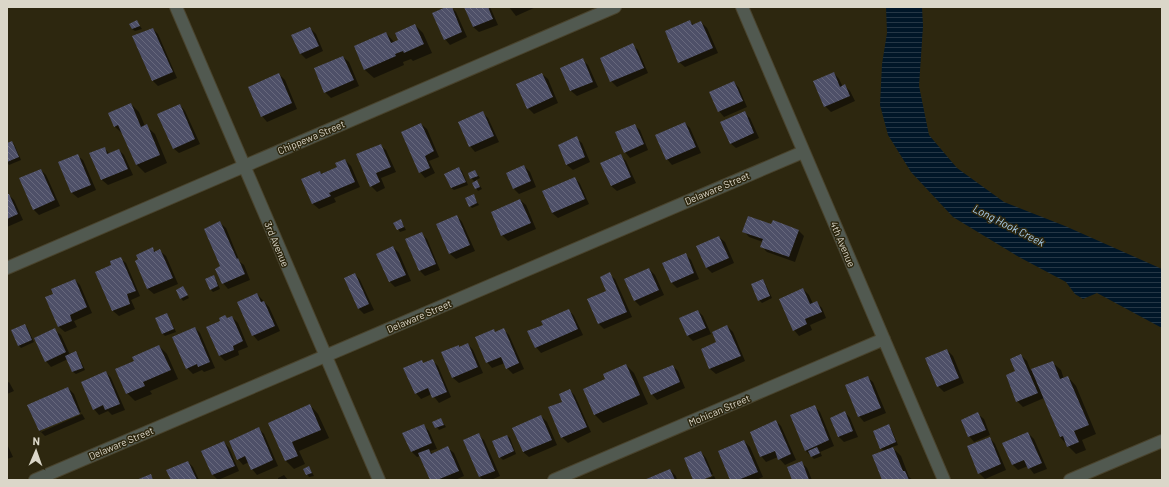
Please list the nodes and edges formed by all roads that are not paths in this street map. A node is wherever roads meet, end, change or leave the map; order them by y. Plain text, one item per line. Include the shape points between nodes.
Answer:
1 (176, 7) edge
2 (615, 7) edge
3 (742, 7) edge
4 (804, 152) junction
5 (244, 166) junction
6 (7, 268) edge
7 (884, 339) junction
8 (326, 356) junction
9 (1162, 441) edge
10 (35, 480) edge
11 (379, 480) edge
12 (554, 480) edge
13 (944, 480) edge
14 (1070, 480) edge

1 - 5 street, 3rd Avenue
2 - 5 street, Chippewa Street
3 - 4 street, 4th Avenue
4 - 7 street, 4th Avenue
4 - 8 street, Delaware Street
5 - 6 street, Chippewa Street
5 - 8 street, 3rd Avenue
7 - 12 street, Mohican Street
7 - 13 street, 4th Avenue
8 - 10 street, Delaware Street
8 - 11 street, 3rd Avenue
9 - 14 street

